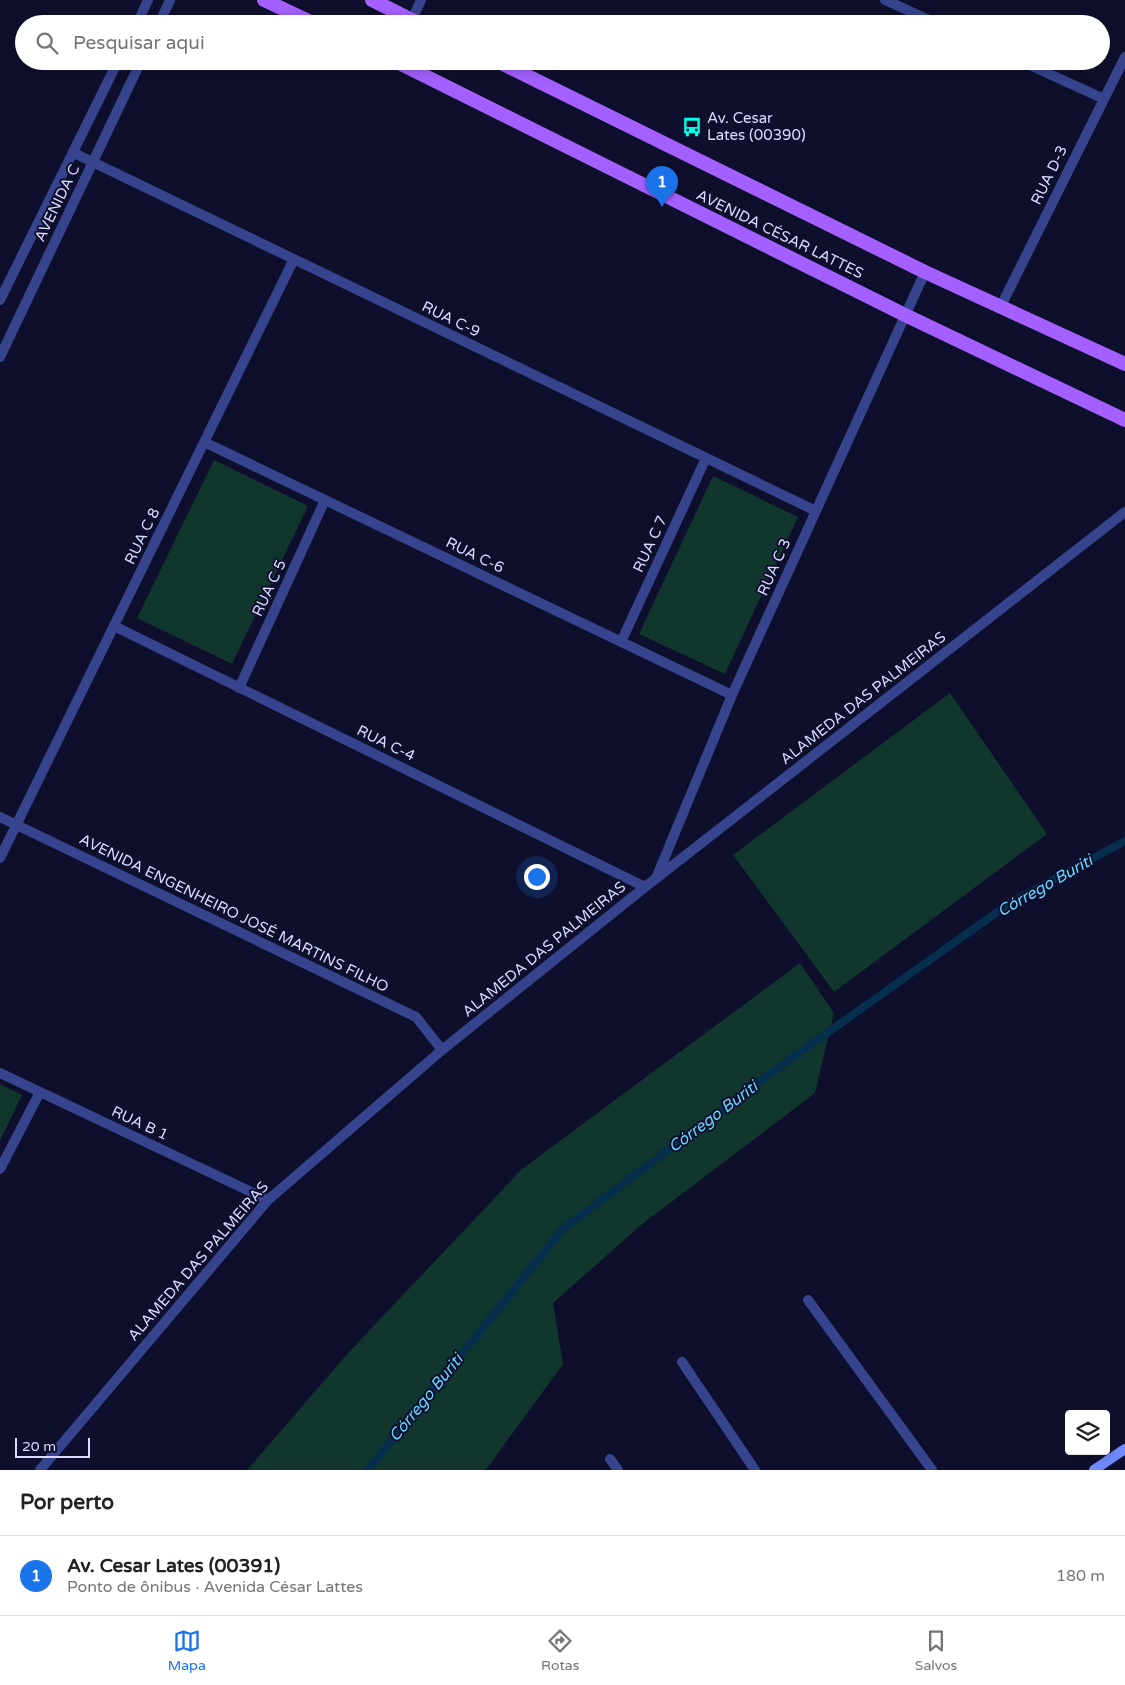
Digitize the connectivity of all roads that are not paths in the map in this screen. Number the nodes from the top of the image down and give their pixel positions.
1 (148, 0) edge
2 (170, 0) edge
3 (264, 0) edge
4 (372, 0) edge
5 (421, 0) edge
6 (885, 0) edge
7 (141, 15) edge
8 (163, 15) edge
9 (296, 15) edge
10 (401, 15) edge
11 (416, 15) edge
12 (918, 15) edge
13 (1125, 56) edge
14 (114, 70) edge
15 (138, 70) edge
16 (413, 70) edge
17 (515, 70) edge
18 (1041, 70) edge
19 (1104, 98) junction
20 (74, 153) junction
21 (94, 162) junction
22 (294, 259) junction
23 (925, 272) junction
24 (0, 300) edge
25 (1001, 306) junction
26 (905, 315) junction
27 (0, 357) edge
28 (1125, 364) edge
29 (1125, 420) edge
30 (204, 442) junction
31 (706, 458) junction
32 (325, 500) junction
33 (816, 511) junction
34 (1125, 512) edge
35 (114, 626) junction
36 (621, 642) junction
37 (239, 688) junction
38 (732, 695) junction
39 (0, 817) edge
40 (16, 825) junction
41 (0, 858) edge
42 (656, 878) junction
43 (645, 887) junction
44 (442, 1050) junction
45 (0, 1073) edge
46 (40, 1092) junction
47 (0, 1169) edge
48 (268, 1200) junction
49 (808, 1300) dead end
50 (682, 1362) dead end
51 (1125, 1449) edge
52 (610, 1459) dead end
53 (40, 1470) edge
54 (618, 1470) edge
55 (754, 1470) edge
56 (932, 1470) edge
57 (1094, 1470) edge

1 - 7 street
2 - 8 street
3 - 9 main road
4 - 10 main road
5 - 11 street
6 - 12 street
13 - 19 street, RUA D-3
14 - 20 street, AVENIDA C
15 - 21 street, AVENIDA C
16 - 26 main road, AVENIDA CÉSAR LATTES
17 - 23 main road, AVENIDA CÉSAR LATTES
18 - 19 street
19 - 25 street, RUA D-3
20 - 21 street, RUA C-9
20 - 24 street, AVENIDA C
21 - 22 street, RUA C-9
21 - 27 street, AVENIDA C
22 - 30 street, RUA C 8
22 - 31 street, RUA C-9
23 - 25 main road, AVENIDA CÉSAR LATTES
23 - 26 street, RUA C 3
25 - 28 main road, AVENIDA CÉSAR LATTES
26 - 29 main road, AVENIDA CÉSAR LATTES
26 - 33 street, RUA C 3
30 - 32 street, RUA C-6
30 - 35 street, RUA C 8
31 - 33 street, RUA C-9
31 - 36 street, RUA C 7
32 - 36 street, RUA C-6
32 - 37 street, RUA C 5
33 - 38 street, RUA C 3
34 - 42 street, ALAMEDA DAS PALMEIRAS
35 - 37 street, RUA C-4
35 - 40 street, RUA C 8
36 - 38 street, RUA C-6
37 - 43 street, RUA C-4
38 - 42 street, RUA C 3
39 - 40 street, AVENIDA ENGENHEIRO JOSÉ MARTINS FILHO
40 - 41 street, RUA C 8
40 - 44 street, AVENIDA ENGENHEIRO JOSÉ MARTINS FILHO
42 - 43 street, ALAMEDA DAS PALMEIRAS
43 - 44 street, ALAMEDA DAS PALMEIRAS
44 - 48 street, ALAMEDA DAS PALMEIRAS
45 - 46 street, RUA B 1
46 - 47 street
46 - 48 street, RUA B 1
48 - 53 street, ALAMEDA DAS PALMEIRAS
49 - 56 street
50 - 55 street
51 - 57 main road
52 - 54 street

